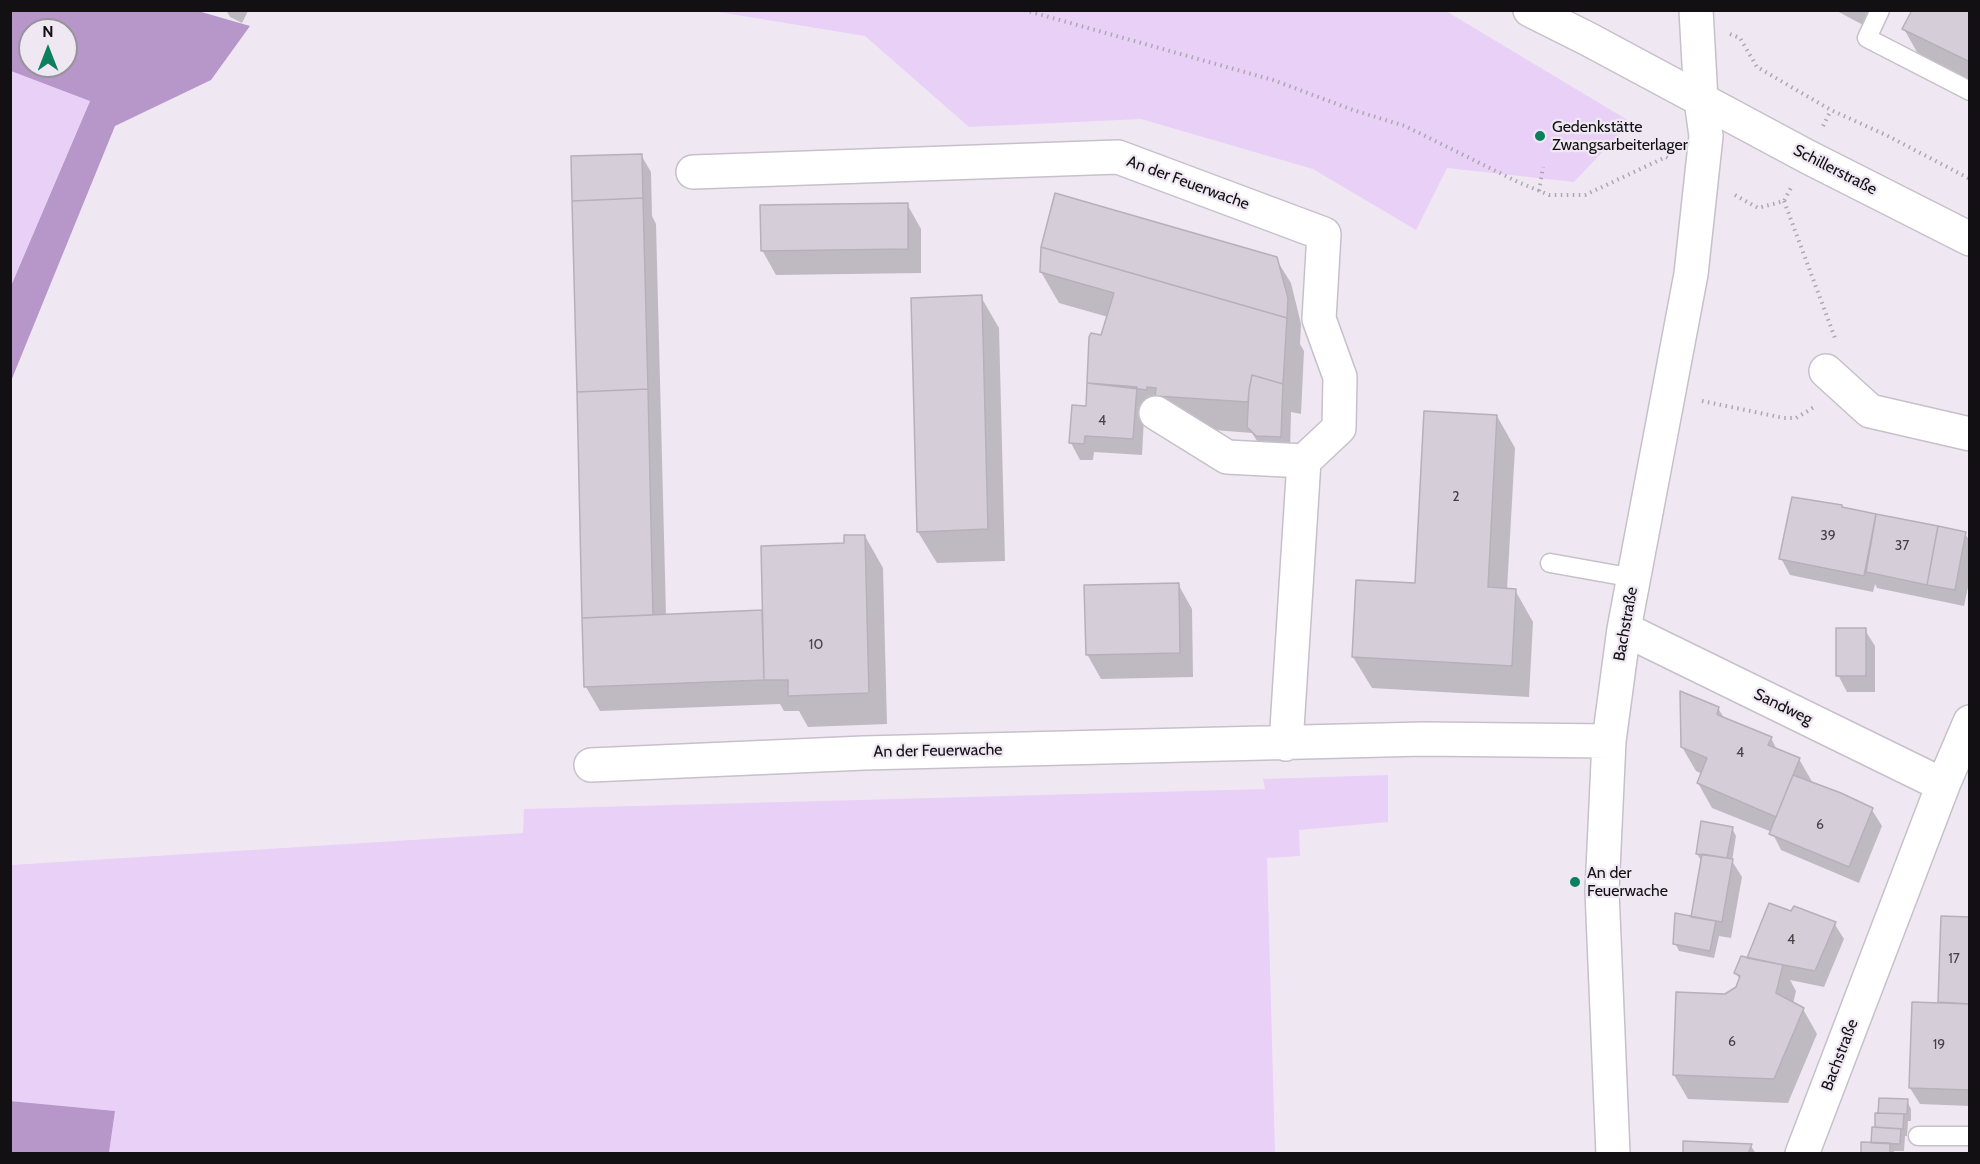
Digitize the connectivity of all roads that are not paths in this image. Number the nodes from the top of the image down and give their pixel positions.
1 (1530, 10) edge
2 (1880, 10) edge
3 (1696, 16) edge
4 (1970, 91) edge
5 (1701, 100) junction
6 (693, 172) dead end
7 (1970, 239) edge
8 (1835, 380) road end
9 (1156, 413) dead end
10 (1970, 434) edge
11 (1304, 462) junction
12 (1550, 563) dead end
13 (1634, 578) junction
14 (1624, 629) junction
15 (1970, 722) edge
16 (1609, 741) junction
17 (1286, 744) junction
18 (591, 765) dead end
19 (1943, 785) junction
20 (1918, 1136) dead end
21 (1970, 1136) edge
22 (1613, 1154) edge
23 (1802, 1154) edge

1 - 5 street, Schillerstraße
2 - 4 lane
3 - 5 street, Bachstraße
5 - 7 street, Schillerstraße
5 - 13 street, Bachstraße
6 - 11 street, An der Feuerwache
8 - 10 street
9 - 11 street
11 - 17 street
12 - 13 lane
13 - 14 street, Bachstraße
14 - 16 street, Bachstraße
14 - 19 street, Sandweg
15 - 19 street, Bachstraße
16 - 17 street, An der Feuerwache
16 - 22 street, Bachstraße
17 - 18 street, An der Feuerwache
19 - 23 street, Bachstraße
20 - 21 lane

